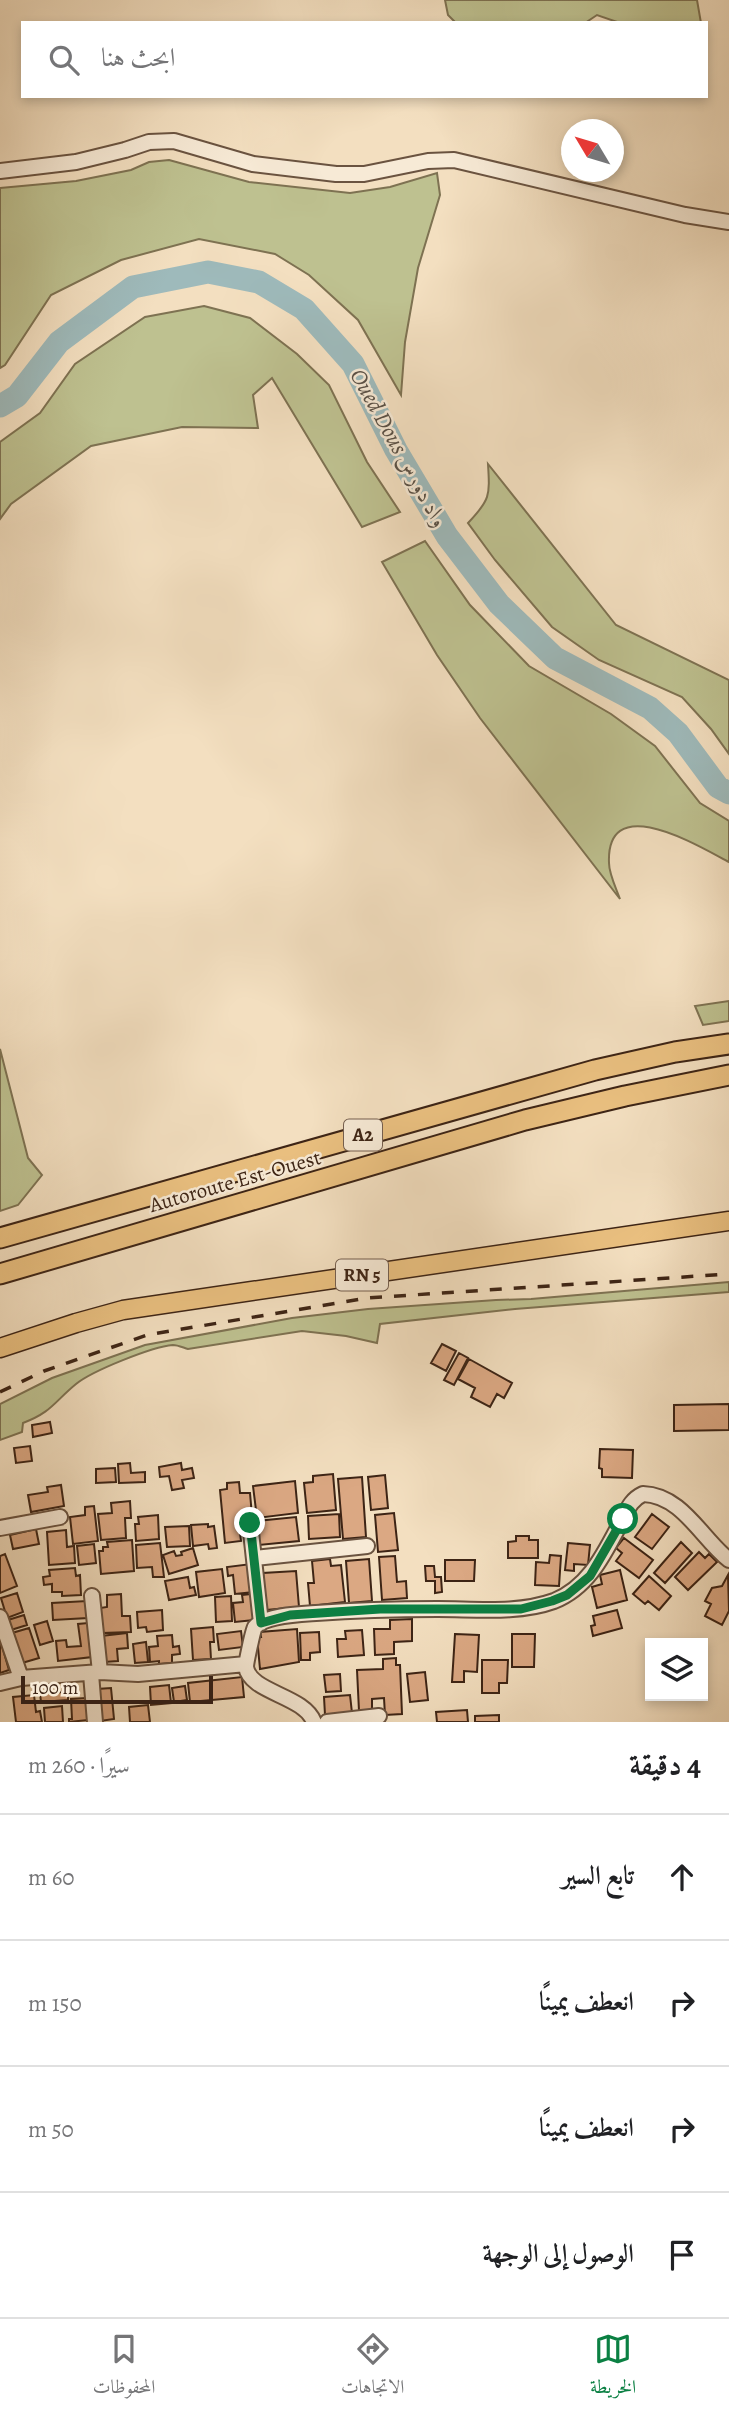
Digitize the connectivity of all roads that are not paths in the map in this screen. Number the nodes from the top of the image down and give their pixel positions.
1 (0, 171) edge
2 (729, 222) edge
3 (729, 1044) edge
4 (729, 1075) edge
5 (729, 1221) edge
6 (0, 1238) edge
7 (0, 1274) edge
8 (0, 1348) edge
9 (60, 1517) dead end
10 (250, 1523) dead end
11 (0, 1528) edge
12 (367, 1546) dead end
13 (255, 1558) junction
14 (729, 1560) edge
15 (92, 1596) dead end
16 (0, 1617) edge
17 (261, 1623) junction
18 (246, 1664) junction
19 (95, 1673) junction
20 (21, 1678) junction
21 (0, 1683) edge
22 (379, 1716) dead end
23 (95, 1722) edge
24 (314, 1722) edge
25 (327, 1722) edge

1 - 2 street
3 - 6 highway, Autoroute Est-Ouest / A2
4 - 7 highway, Autoroute Est-Ouest / A2
5 - 8 main road, RN 5
9 - 11 street
10 - 13 street
12 - 13 street
13 - 17 street
14 - 17 street
15 - 19 street
16 - 20 street
17 - 18 street
18 - 19 street
18 - 24 street
19 - 20 street
19 - 23 street
20 - 21 street
22 - 25 street

